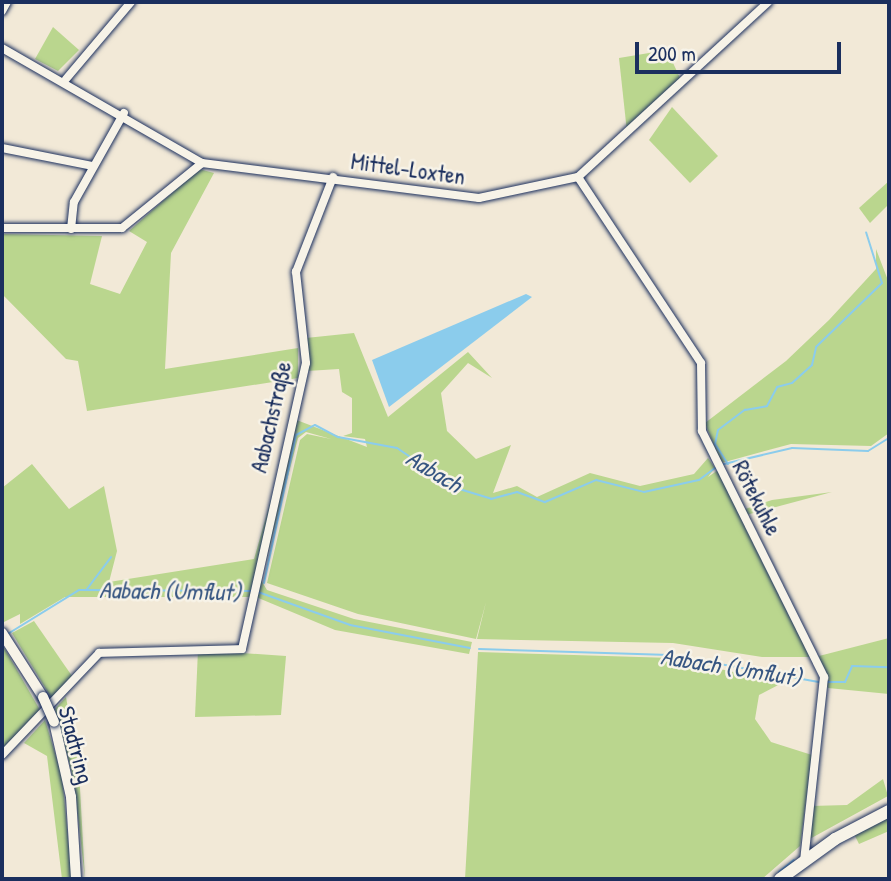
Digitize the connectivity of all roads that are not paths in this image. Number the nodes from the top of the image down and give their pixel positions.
1 (7, 2) edge
2 (131, 2) edge
3 (768, 2) edge
4 (2, 11) edge
5 (2, 48) edge
6 (65, 79) junction
7 (124, 114) junction
8 (2, 148) edge
9 (202, 163) junction
10 (93, 166) junction
11 (333, 177) junction
12 (578, 177) junction
13 (2, 228) edge
14 (71, 229) junction
15 (2, 633) edge
16 (2, 755) edge
17 (889, 811) edge
18 (804, 860) junction
19 (76, 879) edge
20 (780, 879) edge

1 - 4 street
2 - 6 street
3 - 12 street, Mittel-Loxten
5 - 6 street, Mittel-Loxten
6 - 7 street, Mittel-Loxten
7 - 9 street, Mittel-Loxten
7 - 10 street
8 - 10 street
9 - 11 street, Mittel-Loxten
9 - 14 street
10 - 14 street
11 - 12 street, Mittel-Loxten
11 - 16 street, Aabachstraße
12 - 18 street, Rötekuhle
13 - 14 street
15 - 19 street, Stadtring, bridge
17 - 18 main road
18 - 20 main road

